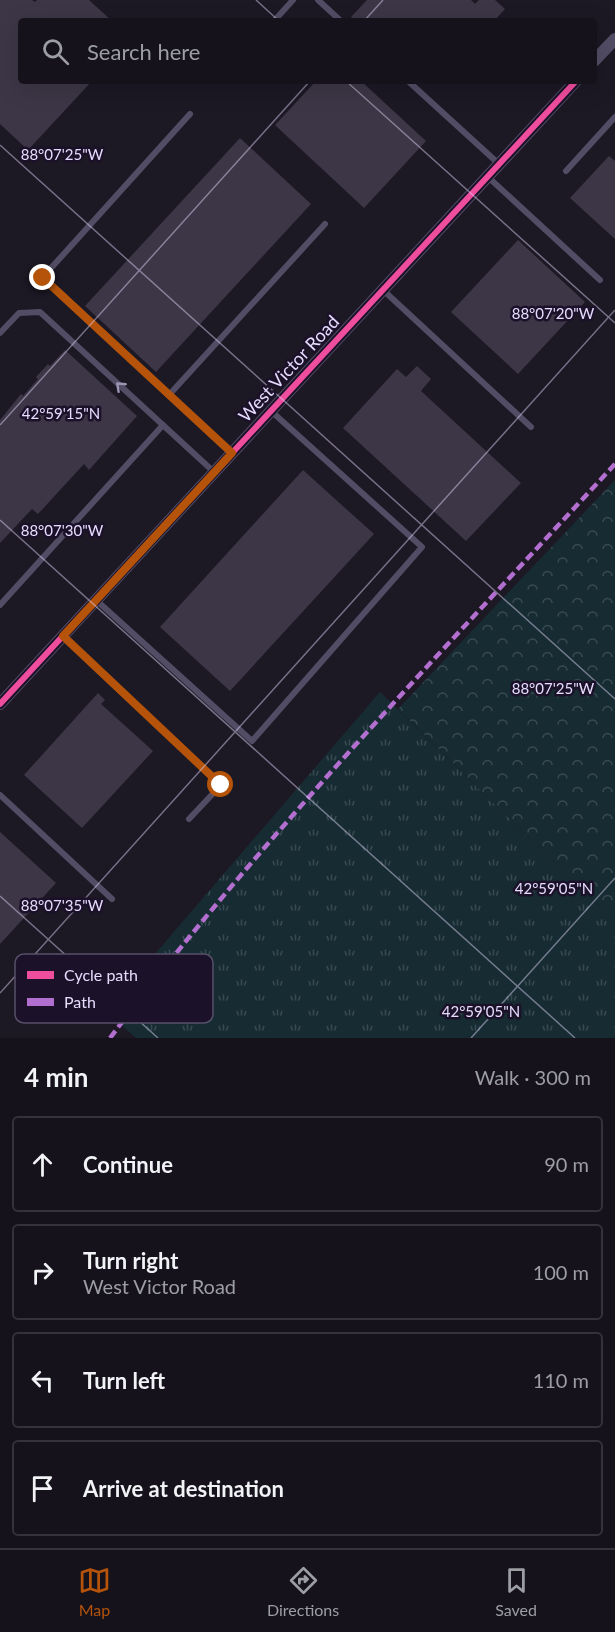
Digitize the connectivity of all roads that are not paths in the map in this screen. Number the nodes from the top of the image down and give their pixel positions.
1 (293, 0) edge
2 (318, 0) edge
3 (277, 18) edge
4 (338, 18) edge
5 (615, 39) edge
6 (597, 59) edge
7 (411, 84) edge
8 (573, 84) edge
9 (190, 114) dead end
10 (615, 117) edge
11 (500, 164) junction
12 (566, 171) dead end
13 (488, 176) junction
14 (325, 224) dead end
15 (600, 280) dead end
16 (383, 290) junction
17 (0, 333) edge
18 (169, 395) junction
19 (271, 411) junction
20 (163, 426) junction
21 (531, 427) dead end
22 (232, 453) junction
23 (214, 473) junction
24 (96, 600) junction
25 (0, 605) edge
26 (63, 636) junction
27 (0, 704) edge
28 (0, 795) edge
29 (189, 819) dead end
30 (112, 899) dead end

1 - 3 lane
2 - 4 lane
5 - 6 street
7 - 11 lane
8 - 11 street, West Victor Road
9 - 18 lane
10 - 12 lane
11 - 13 street, West Victor Road
13 - 15 lane
13 - 16 street, West Victor Road
14 - 18 lane
16 - 19 street, West Victor Road
16 - 21 lane
20 -> 17 lane
18 - 22 lane
19 - 22 street, West Victor Road
19 - 24 lane
20 - 23 lane
20 - 25 lane
22 - 23 street, West Victor Road
23 - 24 street, West Victor Road
24 - 26 street, West Victor Road
26 - 27 street, West Victor Road
26 - 29 lane
28 - 30 lane

